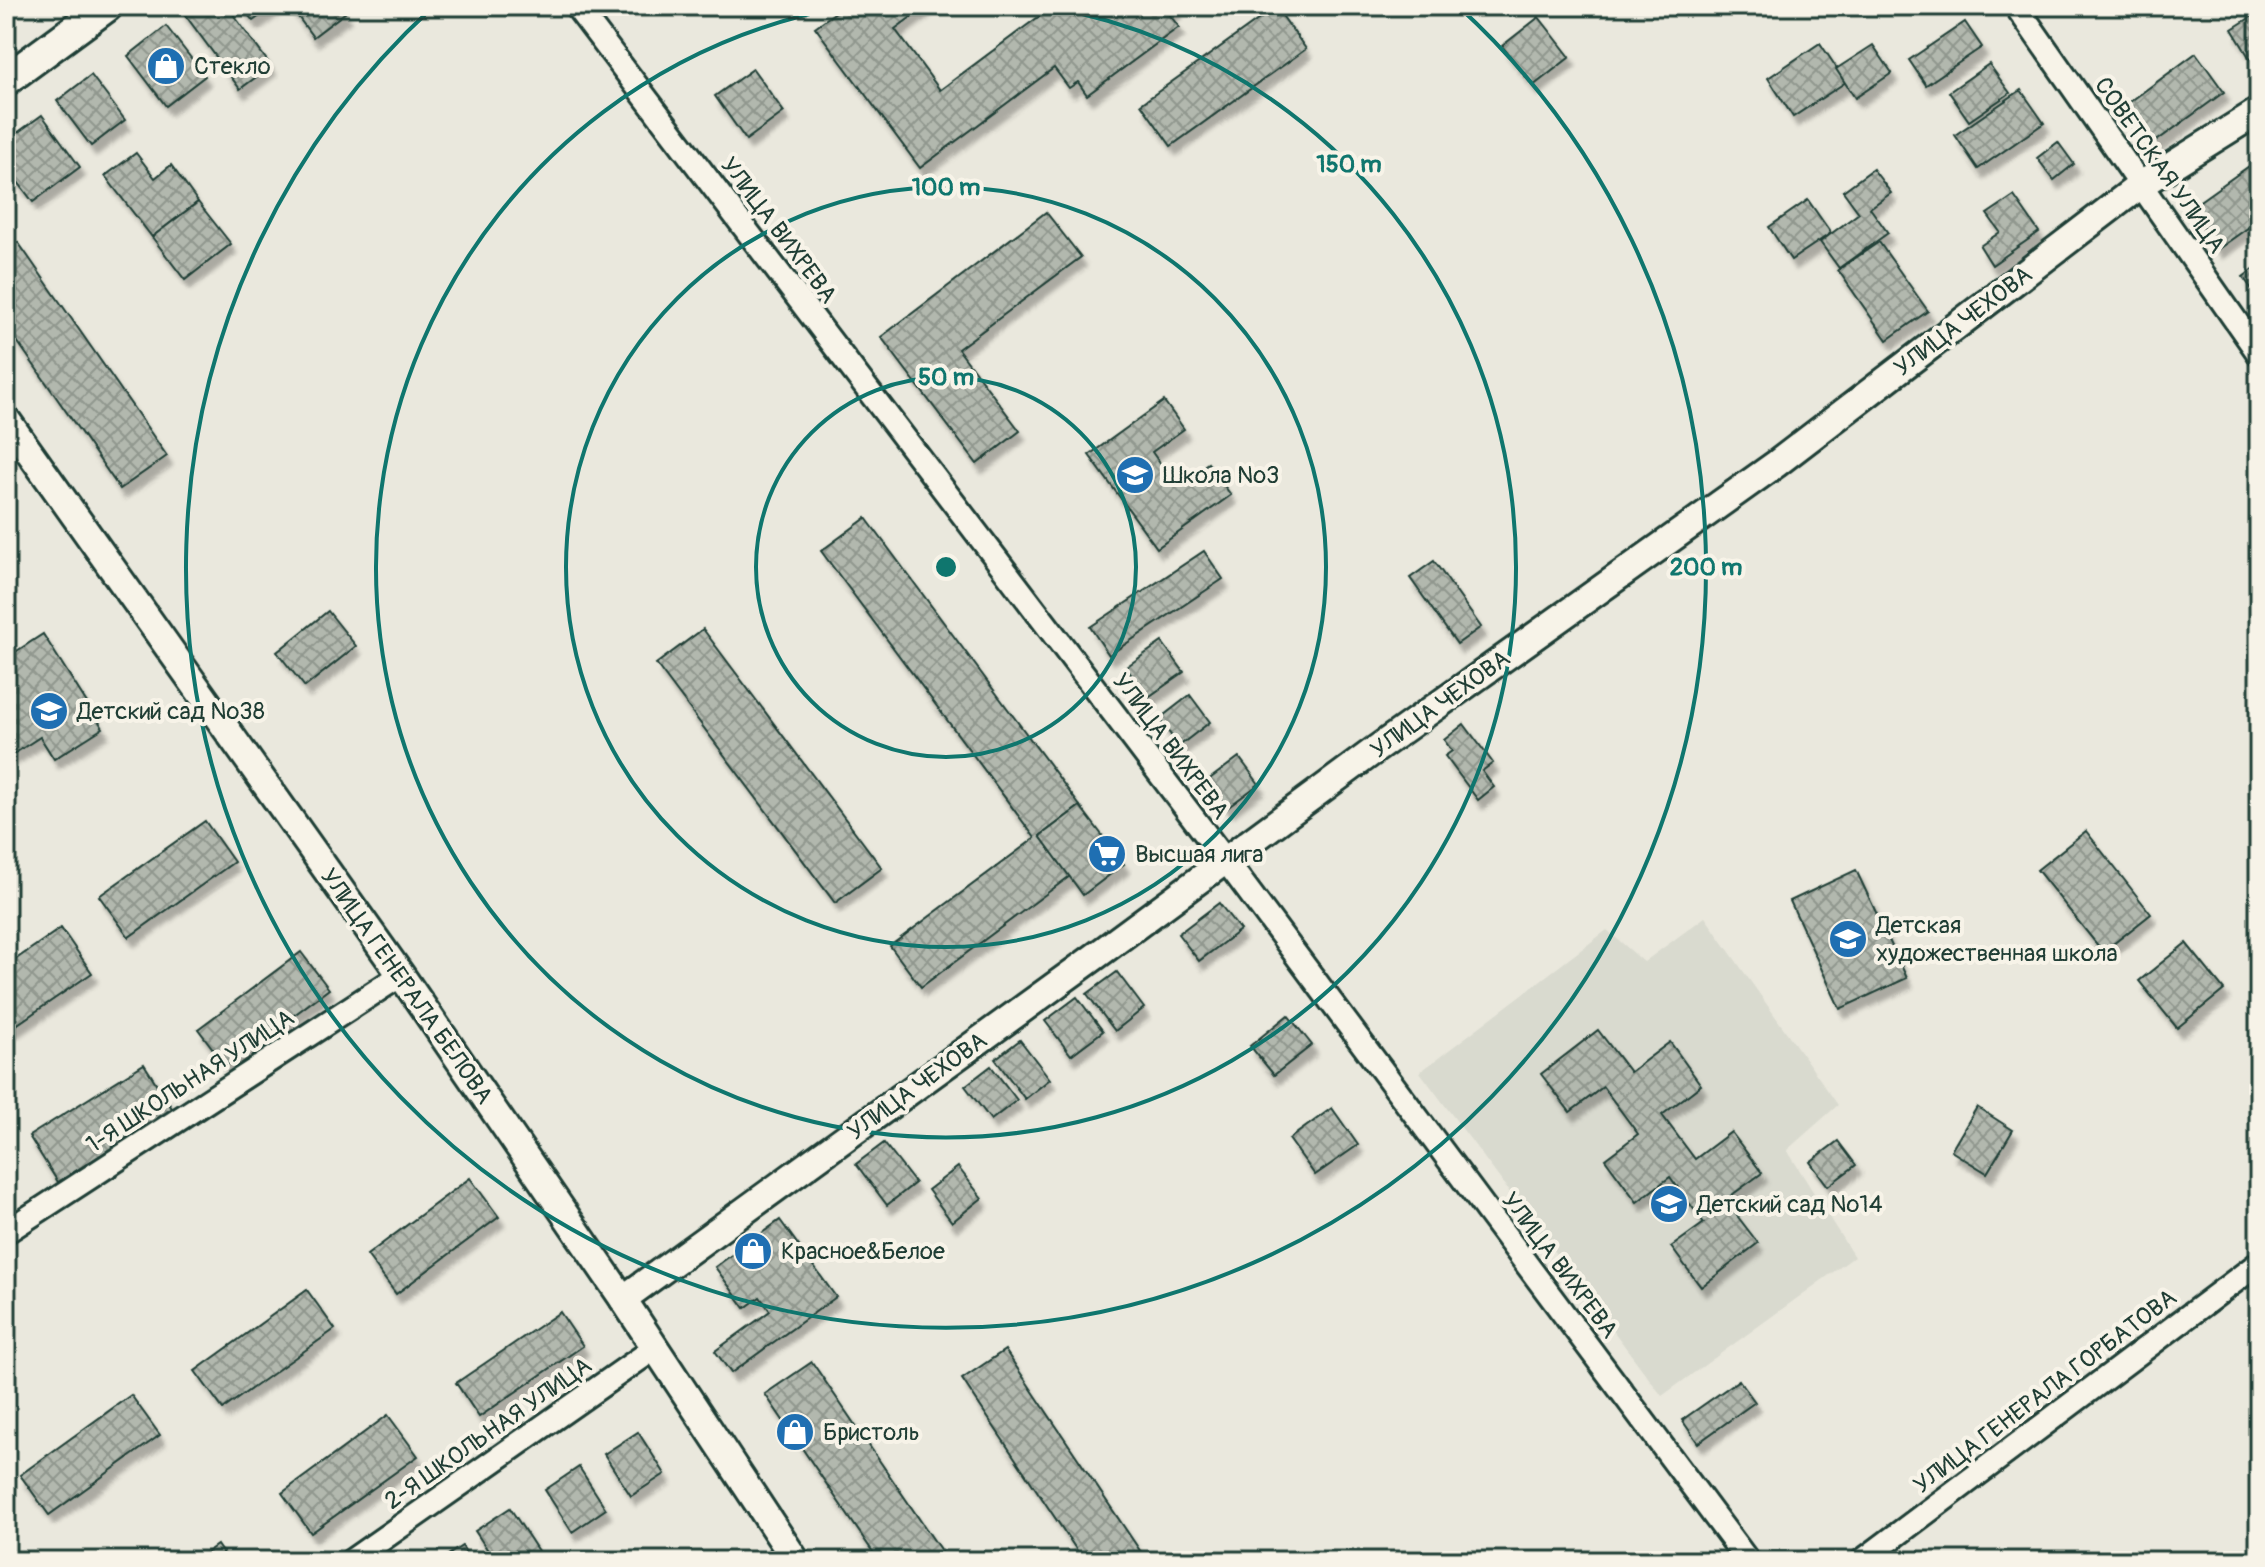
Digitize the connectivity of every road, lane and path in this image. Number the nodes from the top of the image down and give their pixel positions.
1 (107, 6) edge
2 (576, 6) edge
3 (2016, 6) edge
4 (6, 80) edge
5 (2259, 111) edge
6 (2142, 184) junction
7 (2259, 354) edge
8 (6, 419) edge
9 (1226, 861) junction
10 (401, 975) junction
11 (6, 1232) edge
12 (2259, 1263) edge
13 (623, 1299) junction
14 (655, 1348) junction
15 (351, 1561) edge
16 (796, 1561) edge
17 (1748, 1561) edge
18 (1862, 1561) edge

1 - 4 main road
2 - 9 street, УЛИЦА ВИХРЕВА
3 - 6 street, СОВЕТСКАЯ УЛИЦА
5 - 6 street, УЛИЦА ЧЕХОВА
6 - 7 street, СОВЕТСКАЯ УЛИЦА
6 - 9 street, УЛИЦА ЧЕХОВА
8 - 10 street, УЛИЦА ГЕНЕРАЛА БЕЛОВА
9 - 13 street, УЛИЦА ЧЕХОВА
9 - 17 street, УЛИЦА ВИХРЕВА
10 - 11 street, 1-Я ШКОЛЬНАЯ УЛИЦА
10 - 13 street, УЛИЦА ГЕНЕРАЛА БЕЛОВА
12 - 18 street, УЛИЦА ГЕНЕРАЛА ГОРБАТОВА
13 - 14 street, УЛИЦА ГЕНЕРАЛА БЕЛОВА
14 - 15 street, 2-Я ШКОЛЬНАЯ УЛИЦА
14 - 16 street, УЛИЦА ГЕНЕРАЛА БЕЛОВА

